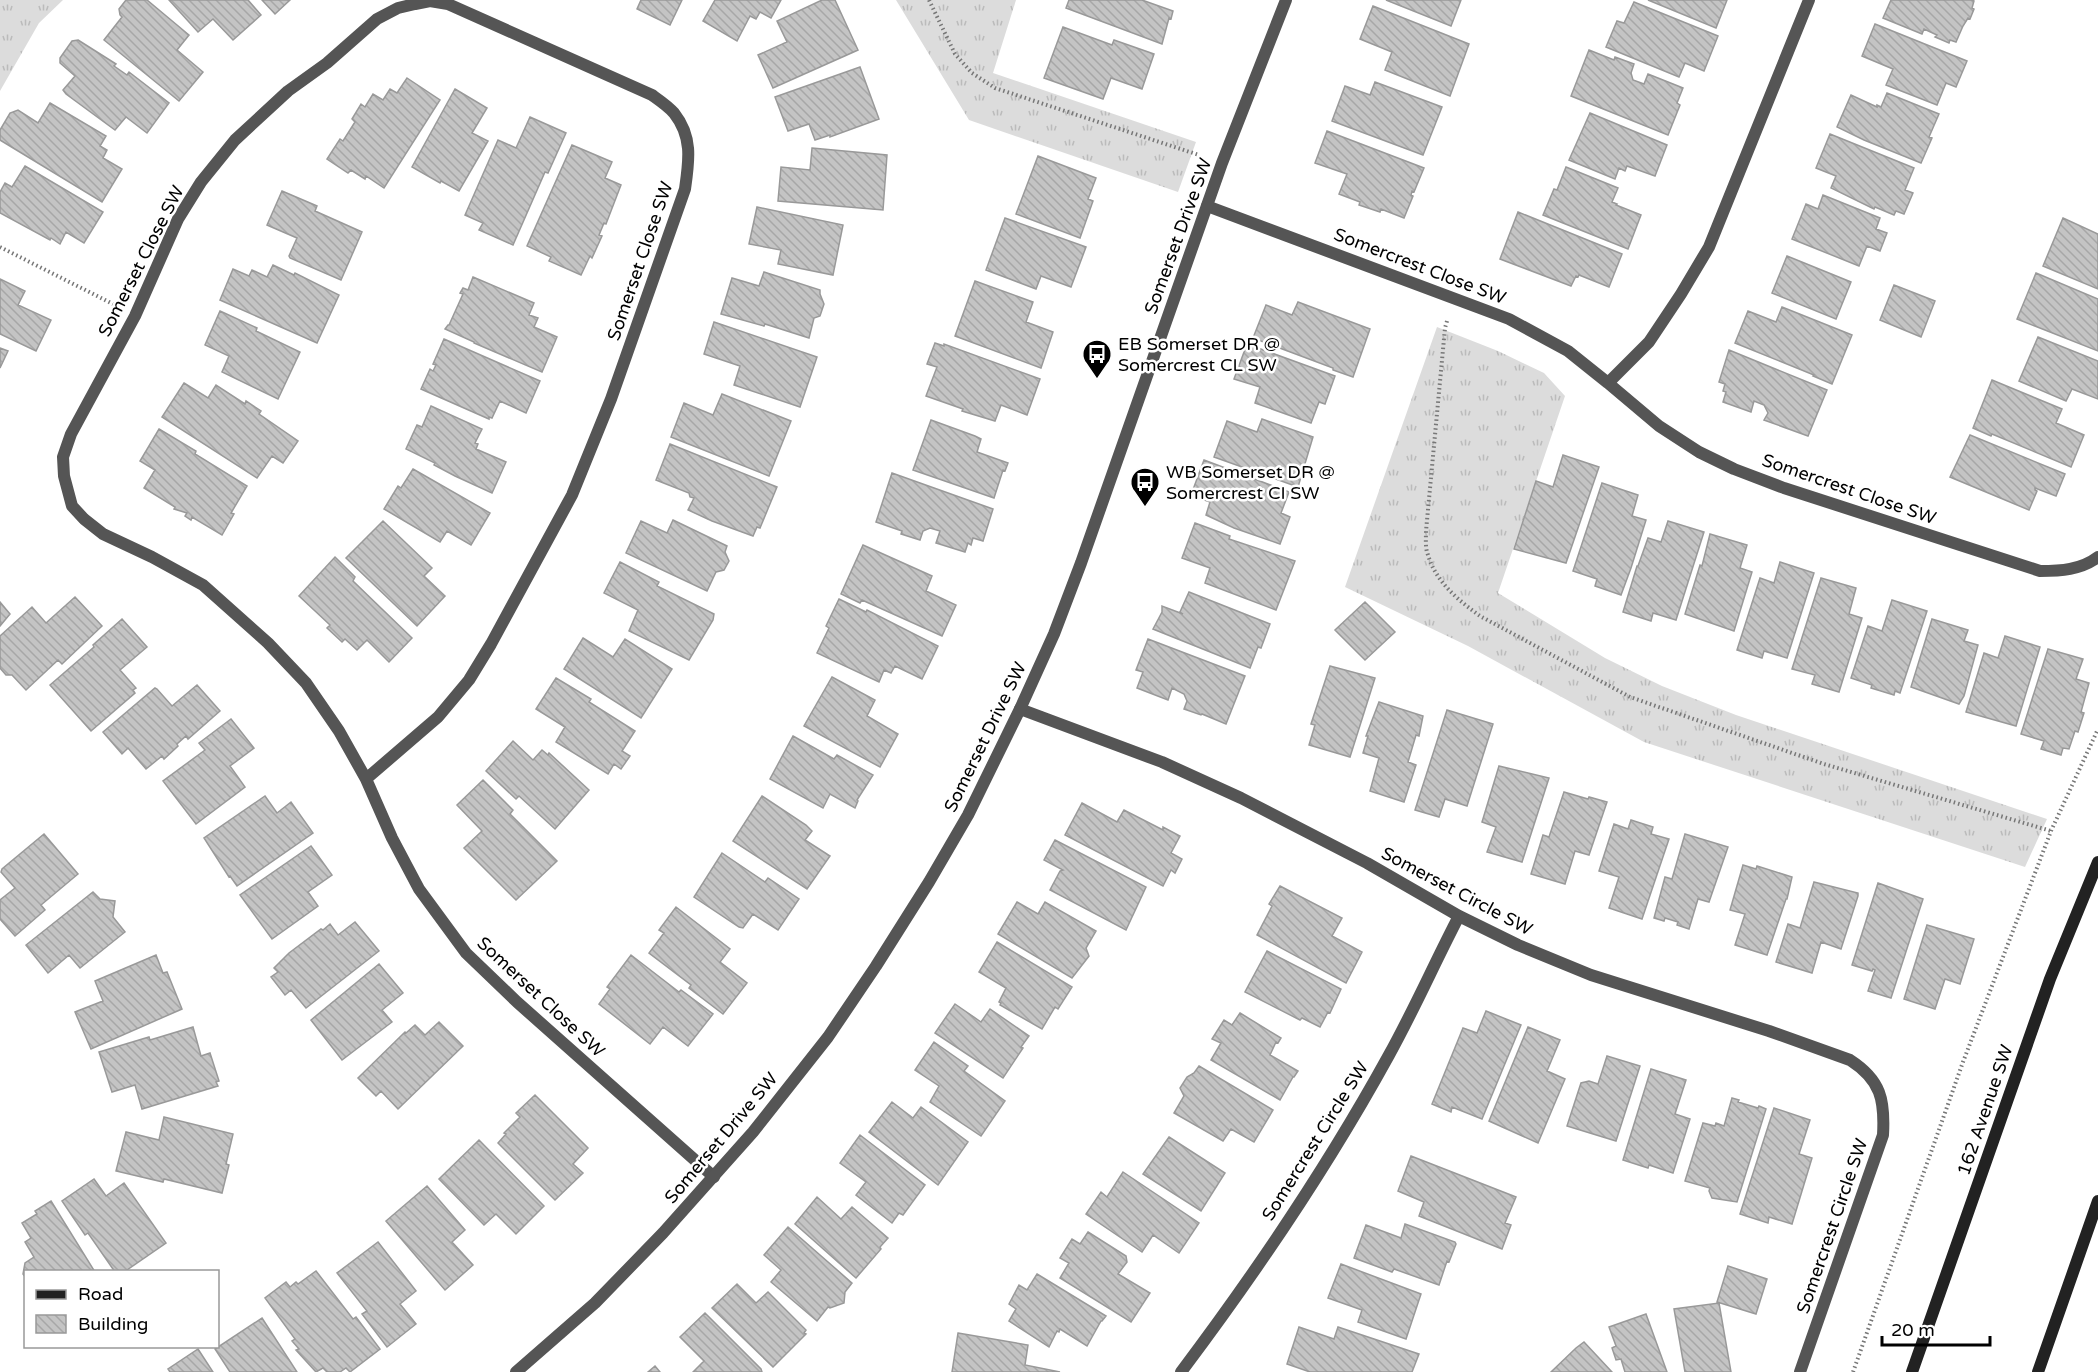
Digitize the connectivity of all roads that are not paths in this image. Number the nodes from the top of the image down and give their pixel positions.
1 (1286, 0) edge
2 (1809, 0) edge
3 (1207, 206) junction
4 (1608, 383) junction
5 (2098, 557) edge
6 (1020, 709) junction
7 (366, 779) junction
8 (2098, 862) edge
9 (1459, 916) junction
10 (1879, 1090) joint
11 (714, 1178) junction
12 (2098, 1201) edge
13 (516, 1372) edge
14 (1181, 1372) edge
15 (1800, 1372) edge
16 (1912, 1372) edge
17 (2038, 1372) edge

1 - 3 street, Somerset Drive SW
2 - 4 street
3 - 4 street, Somercrest Close SW
3 - 6 street, Somerset Drive SW
4 - 5 street, Somercrest Close SW
6 - 9 street, Somerset Circle SW
6 - 11 street, Somerset Drive SW
7 - 7 street, Somerset Close SW
7 - 11 street, Somerset Close SW
8 - 16 main road, 162 Avenue SW
9 - 10 street, Somerset Circle SW
9 - 14 street, Somercrest Circle SW
10 - 15 street, Somercrest Circle SW
11 - 13 street, Somerset Drive SW
12 - 17 main road

